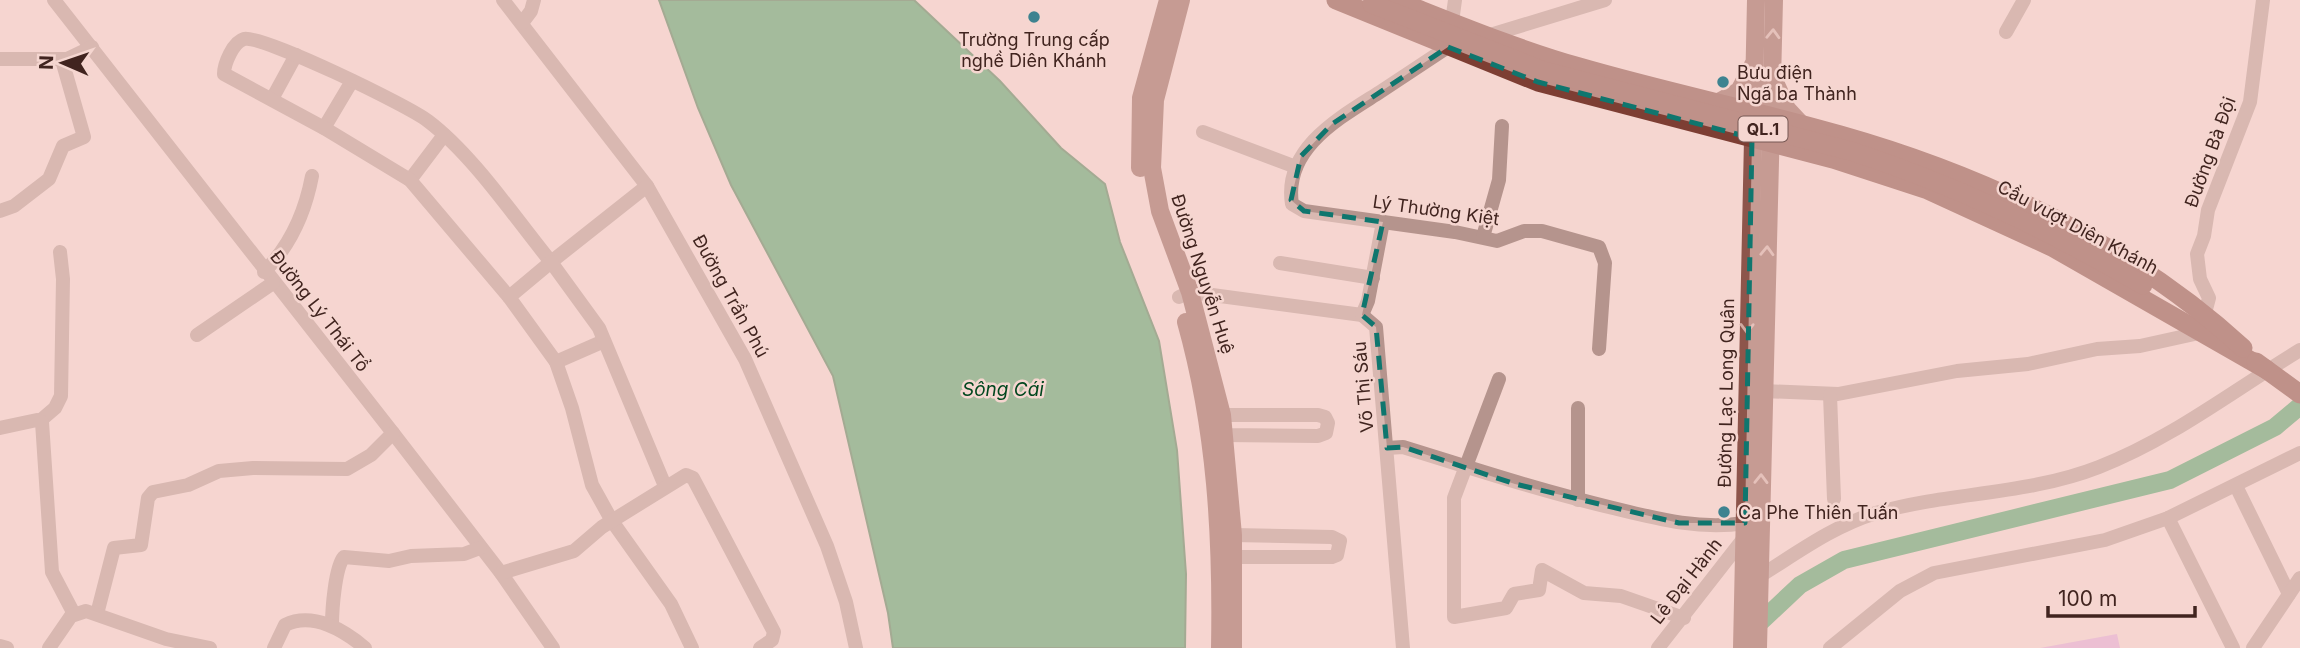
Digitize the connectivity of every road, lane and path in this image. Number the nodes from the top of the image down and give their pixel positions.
1 (503, 0) edge
2 (534, 0) edge
3 (1167, 0) edge
4 (1181, 0) edge
5 (1336, 0) edge
6 (1395, 0) edge
7 (1455, 0) edge
8 (1605, 0) edge
9 (1756, 0) edge
10 (1774, 0) edge
11 (2024, 0) edge
12 (2263, 0) edge
13 (1365, 1) edge
14 (60, 3) edge
15 (1562, 6) edge
16 (1452, 22) junction
17 (522, 23) junction
18 (2006, 32) dead end
19 (1486, 36) junction
20 (92, 47) junction
21 (1448, 47) junction
22 (296, 55) junction
23 (0, 59) edge
24 (62, 60) junction
25 (1755, 62) junction
26 (1772, 71) junction
27 (352, 81) junction
28 (272, 99) junction
29 (1717, 103) junction
30 (1762, 114) junction
31 (1801, 124) junction
32 (1502, 126) dead end
33 (324, 128) junction
34 (1203, 132) dead end
35 (444, 135) junction
36 (1761, 140) junction
37 (1296, 167) junction
38 (312, 176) dead end
39 (410, 180) junction
40 (647, 186) junction
41 (0, 211) edge
42 (1383, 222) junction
43 (1483, 237) junction
44 (60, 252) dead end
45 (551, 262) junction
46 (1280, 263) dead end
47 (268, 277) junction
48 (1373, 278) junction
49 (1184, 295) junction
50 (509, 297) junction
51 (1362, 315) junction
52 (2202, 323) junction
53 (197, 335) dead end
54 (604, 341) junction
55 (1599, 349) dead end
56 (2300, 350) edge
57 (556, 362) junction
58 (2267, 370) junction
59 (1499, 379) dead end
60 (2293, 389) edge
61 (1763, 391) junction
62 (1830, 396) junction
63 (1578, 408) dead end
64 (41, 420) junction
65 (1218, 425) junction
66 (0, 428) edge
67 (393, 433) junction
68 (1387, 448) junction
69 (2300, 453) edge
70 (1466, 466) junction
71 (665, 486) junction
72 (2236, 486) junction
73 (1833, 499) dead end
74 (1578, 500) junction
75 (2168, 518) junction
76 (612, 521) junction
77 (1745, 530) junction
78 (1233, 535) junction
79 (480, 548) junction
80 (1234, 557) junction
81 (501, 573) junction
82 (1760, 576) junction
83 (2300, 578) edge
84 (2289, 594) junction
85 (74, 614) junction
86 (97, 614) junction
87 (1684, 618) junction
88 (332, 625) junction
89 (0, 646) edge
90 (8, 648) edge
91 (49, 648) edge
92 (210, 648) edge
93 (274, 648) edge
94 (366, 648) edge
95 (553, 648) edge
96 (692, 648) edge
97 (760, 648) edge
98 (856, 648) edge
99 (1220, 648) edge
100 (1233, 648) edge
101 (1403, 648) edge
102 (1658, 648) edge
103 (1742, 648) edge
104 (1758, 648) edge
105 (1830, 648) edge
106 (2233, 648) edge
107 (2253, 648) edge

1 - 17 street, Đường Trần Phú
2 - 17 street
3 - 49 main road, Đường Nguyễn Huệ
4 - 49 main road, Đường Nguyễn Huệ
5 - 21 highway, QL.1
6 - 16 highway, QL.1
7 - 16 street
8 - 15 street
9 - 25 main road
26 -> 10 main road
11 - 18 street
12 - 52 street, Đường Bà Đội
13 - 58 highway, Cầu vượt Diên Khánh / QL.1, bridge
14 - 20 street, Đường Lý Thái Tổ
15 - 19 street
16 - 19 highway, QL.1
17 - 40 street, Đường Trần Phú
19 - 29 highway, QL.1
20 - 24 street
20 - 47 street, Đường Lý Thái Tổ
21 - 36 highway, QL.1
21 - 37 street
22 - 27 street
22 - 28 street
22 - 28 street
23 - 24 street
24 - 41 street
25 - 29 main road
25 - 30 main road
26 - 30 main road
26 - 31 main road
27 - 33 street
27 - 35 street
28 - 33 street
29 - 30 highway, QL.1
30 - 31 highway, QL.1
30 - 36 main road
31 - 52 highway, QL.1
32 - 43 street
33 - 39 street
34 - 37 street
35 - 39 street
35 - 45 street
36 - 52 highway, QL.1
61 -> 36 main road, Đường Lạc Long Quân / QL.1
36 -> 77 main road, Đường Lạc Long Quân / QL.1
37 - 42 street, Lý Thường Kiệt
38 - 47 street
39 - 50 street
40 - 45 street
40 - 98 street, Đường Trần Phú
42 - 43 street, Lý Thường Kiệt
42 - 48 street
43 - 55 street, Lý Thường Kiệt
44 - 64 street
45 - 50 street
45 - 54 street
46 - 48 street
47 - 53 street
47 - 67 street, Đường Lý Thái Tổ
48 - 51 street
49 - 51 street
49 - 65 main road, Đường Nguyễn Huệ
50 - 57 street
51 - 68 street, Võ Thị Sáu
52 - 58 highway, QL.1
52 - 62 street
54 - 57 street
54 - 71 street
56 - 58 street
57 - 76 street
58 - 60 highway, QL.1
58 - 82 street
59 - 70 street
61 - 62 street
82 -> 61 main road, Đường Lạc Long Quân / QL.1
62 - 73 street
63 - 74 street
64 - 66 street
64 - 85 street
65 - 65 street
65 - 78 main road, Đường Nguyễn Huệ
65 - 99 main road, Đường Nguyễn Huệ
67 - 79 street, Đường Lý Thái Tổ
67 - 86 street
68 - 70 street
68 - 101 street, Võ Thị Sáu
69 - 72 street
70 - 74 street
70 - 87 street
71 - 76 street
71 - 97 street
72 - 75 street
72 - 84 street
74 - 77 street
75 - 105 street
75 - 106 street
76 - 81 street
76 - 96 street
77 - 87 street, Lê Đại Hành
77 - 103 main road, Đường Lạc Long Quân / QL.1
78 - 80 main road, Đường Nguyễn Huệ
78 - 80 street
79 - 81 street, Đường Lý Thái Tổ
79 - 88 street
80 - 100 main road, Đường Nguyễn Huệ
81 - 95 street, Đường Lý Thái Tổ
82 - 104 main road, Đường Lạc Long Quân / QL.1
83 - 84 street
84 - 107 street
85 - 86 street
85 - 91 street
86 - 92 street
87 - 102 street, Lê Đại Hành
88 - 93 street
88 - 94 street
89 - 90 street

